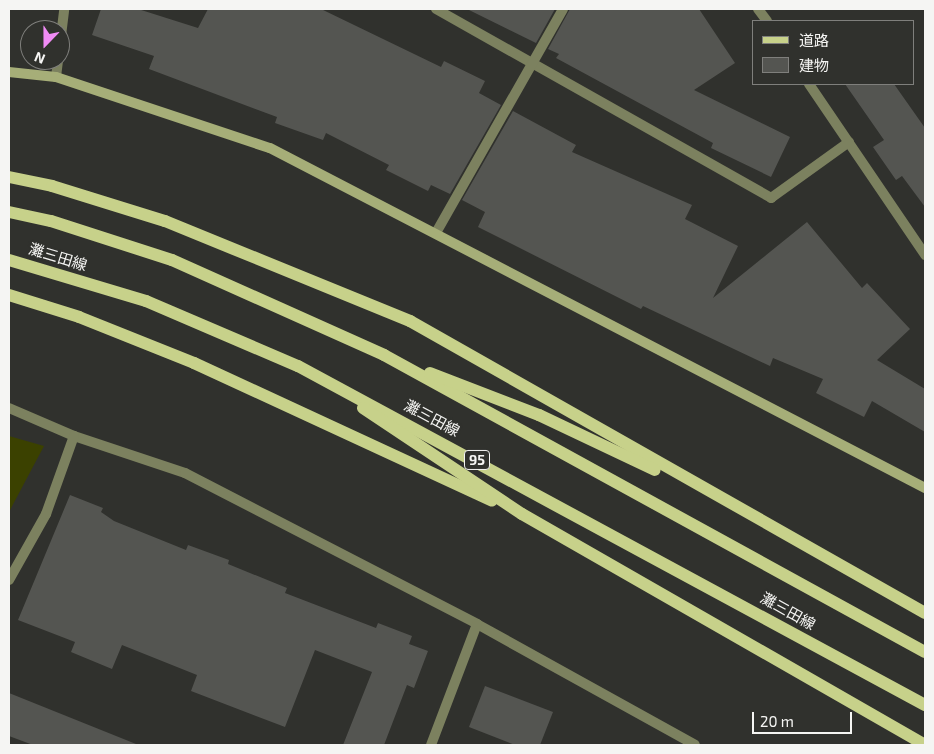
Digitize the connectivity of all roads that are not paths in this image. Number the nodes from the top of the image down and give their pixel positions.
1 (436, 9) edge
2 (563, 9) edge
3 (758, 9) edge
4 (766, 20) edge
5 (535, 63) junction
6 (57, 70) edge
7 (9, 72) edge
8 (56, 77) junction
9 (810, 85) edge
10 (849, 142) junction
11 (9, 177) edge
12 (9, 212) edge
13 (437, 231) junction
14 (925, 255) edge
15 (9, 260) edge
16 (9, 295) edge
17 (384, 355) junction
18 (298, 366) junction
19 (9, 408) edge
20 (74, 436) junction
21 (925, 488) edge
22 (725, 503) junction
23 (522, 514) junction
24 (9, 580) edge
25 (925, 613) edge
26 (477, 624) junction
27 (925, 652) edge
28 (925, 706) edge
29 (431, 745) edge
30 (695, 745) edge
31 (925, 745) edge

1 - 5 street
2 - 5 street
3 - 4 street
5 - 10 street
5 - 13 street
6 - 8 street
7 - 8 street
8 - 13 street
9 - 10 street
10 - 14 street
11 - 22 main road
12 - 17 main road, 灘三田線
13 - 21 street
15 - 18 main road, 灘三田線 / 95
16 - 23 main road, 95
17 - 22 main road
17 - 27 main road, 灘三田線
18 - 23 main road, 95
18 - 28 main road, 灘三田線 / 95
19 - 20 street
20 - 24 street
20 - 26 street
22 - 25 main road
23 - 31 main road, 95
26 - 29 street
26 - 30 street

